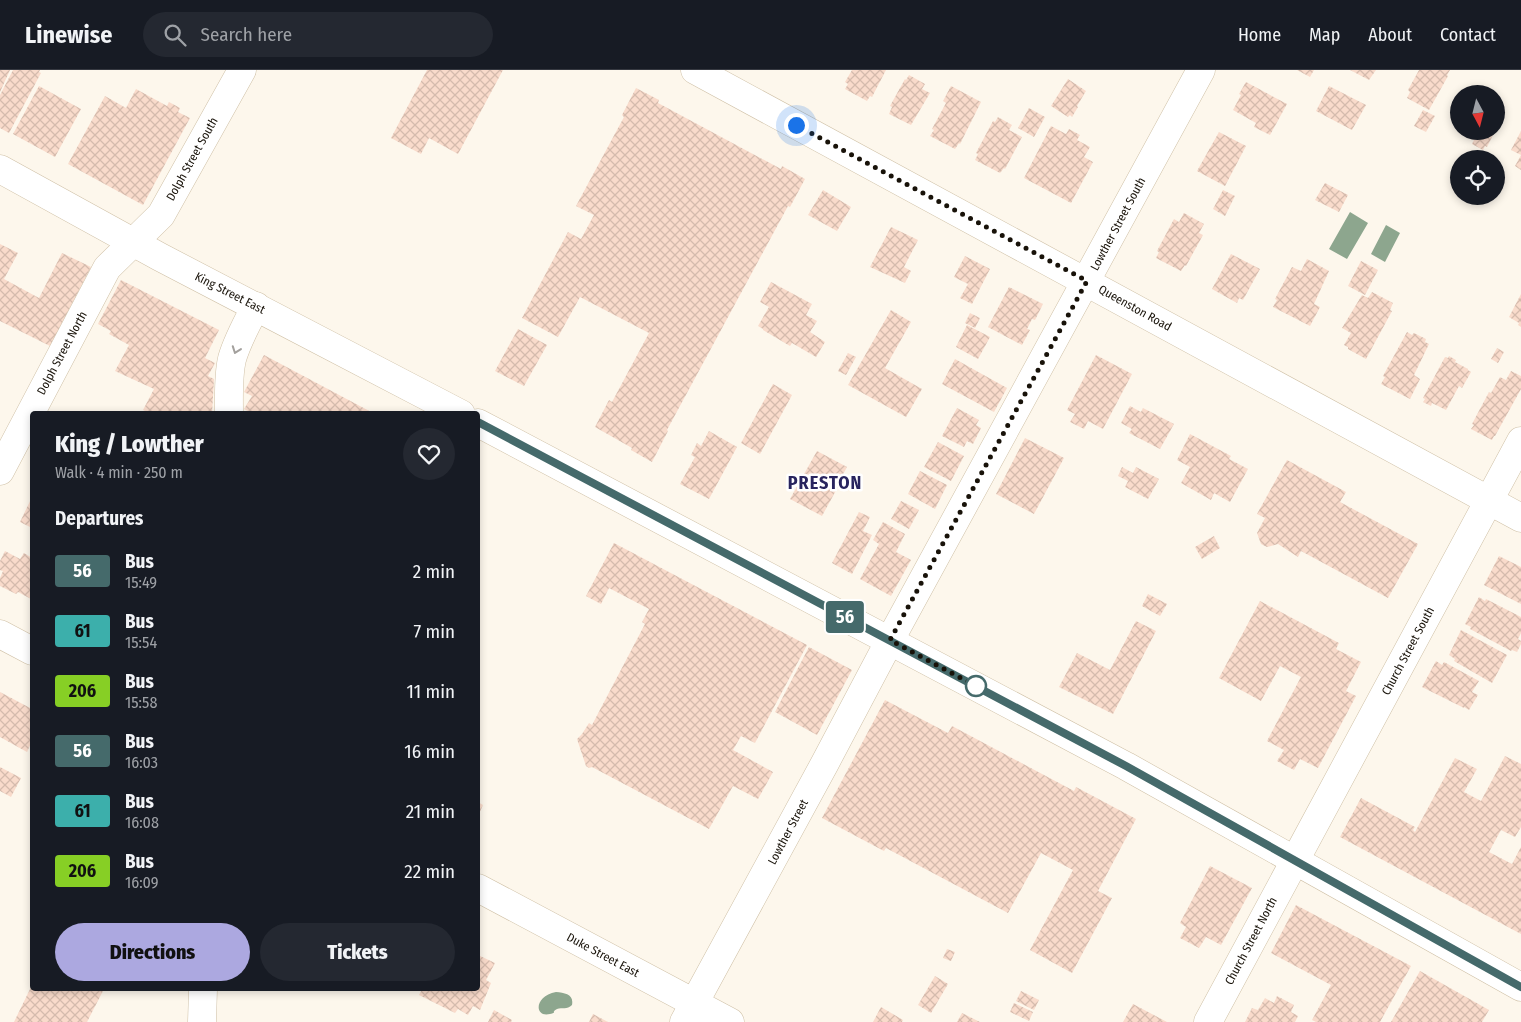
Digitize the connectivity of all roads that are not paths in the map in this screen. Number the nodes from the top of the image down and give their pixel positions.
1 (242, 70) edge
2 (696, 70) edge
3 (1201, 70) edge
4 (0, 169) edge
5 (133, 242) junction
6 (1087, 281) junction
7 (256, 306) junction
8 (32, 411) edge
9 (229, 411) edge
10 (455, 411) edge
11 (30, 414) edge
12 (480, 423) edge
13 (1521, 441) edge
14 (0, 471) edge
15 (1489, 500) junction
16 (1521, 518) edge
17 (0, 634) edge
18 (890, 640) junction
19 (30, 650) edge
20 (1294, 860) junction
21 (480, 889) edge
22 (1521, 987) edge
23 (203, 991) edge
24 (689, 1012) edge
25 (202, 1022) edge
26 (730, 1022) edge
27 (1208, 1022) edge

1 - 5 street, Dolph Street South
2 - 6 street, Queenston Road
3 - 6 street, Lowther Street South
4 - 5 street, King Street East
5 - 7 street, King Street East
5 - 8 street, Dolph Street North
6 - 15 street, Queenston Road
6 - 18 street, Lowther Street South
7 -> 9 street
7 - 10 street, King Street East
11 - 14 street, Dolph Street North
12 - 18 street
13 - 15 street, Church Street South
15 - 16 street, Queenston Road
15 - 20 street, Church Street South
17 - 19 street
18 - 20 street
18 - 24 street, Lowther Street
20 - 22 street
20 - 27 street, Church Street North
21 - 24 street, Duke Street East
23 - 25 street
24 - 26 street, Duke Street East

